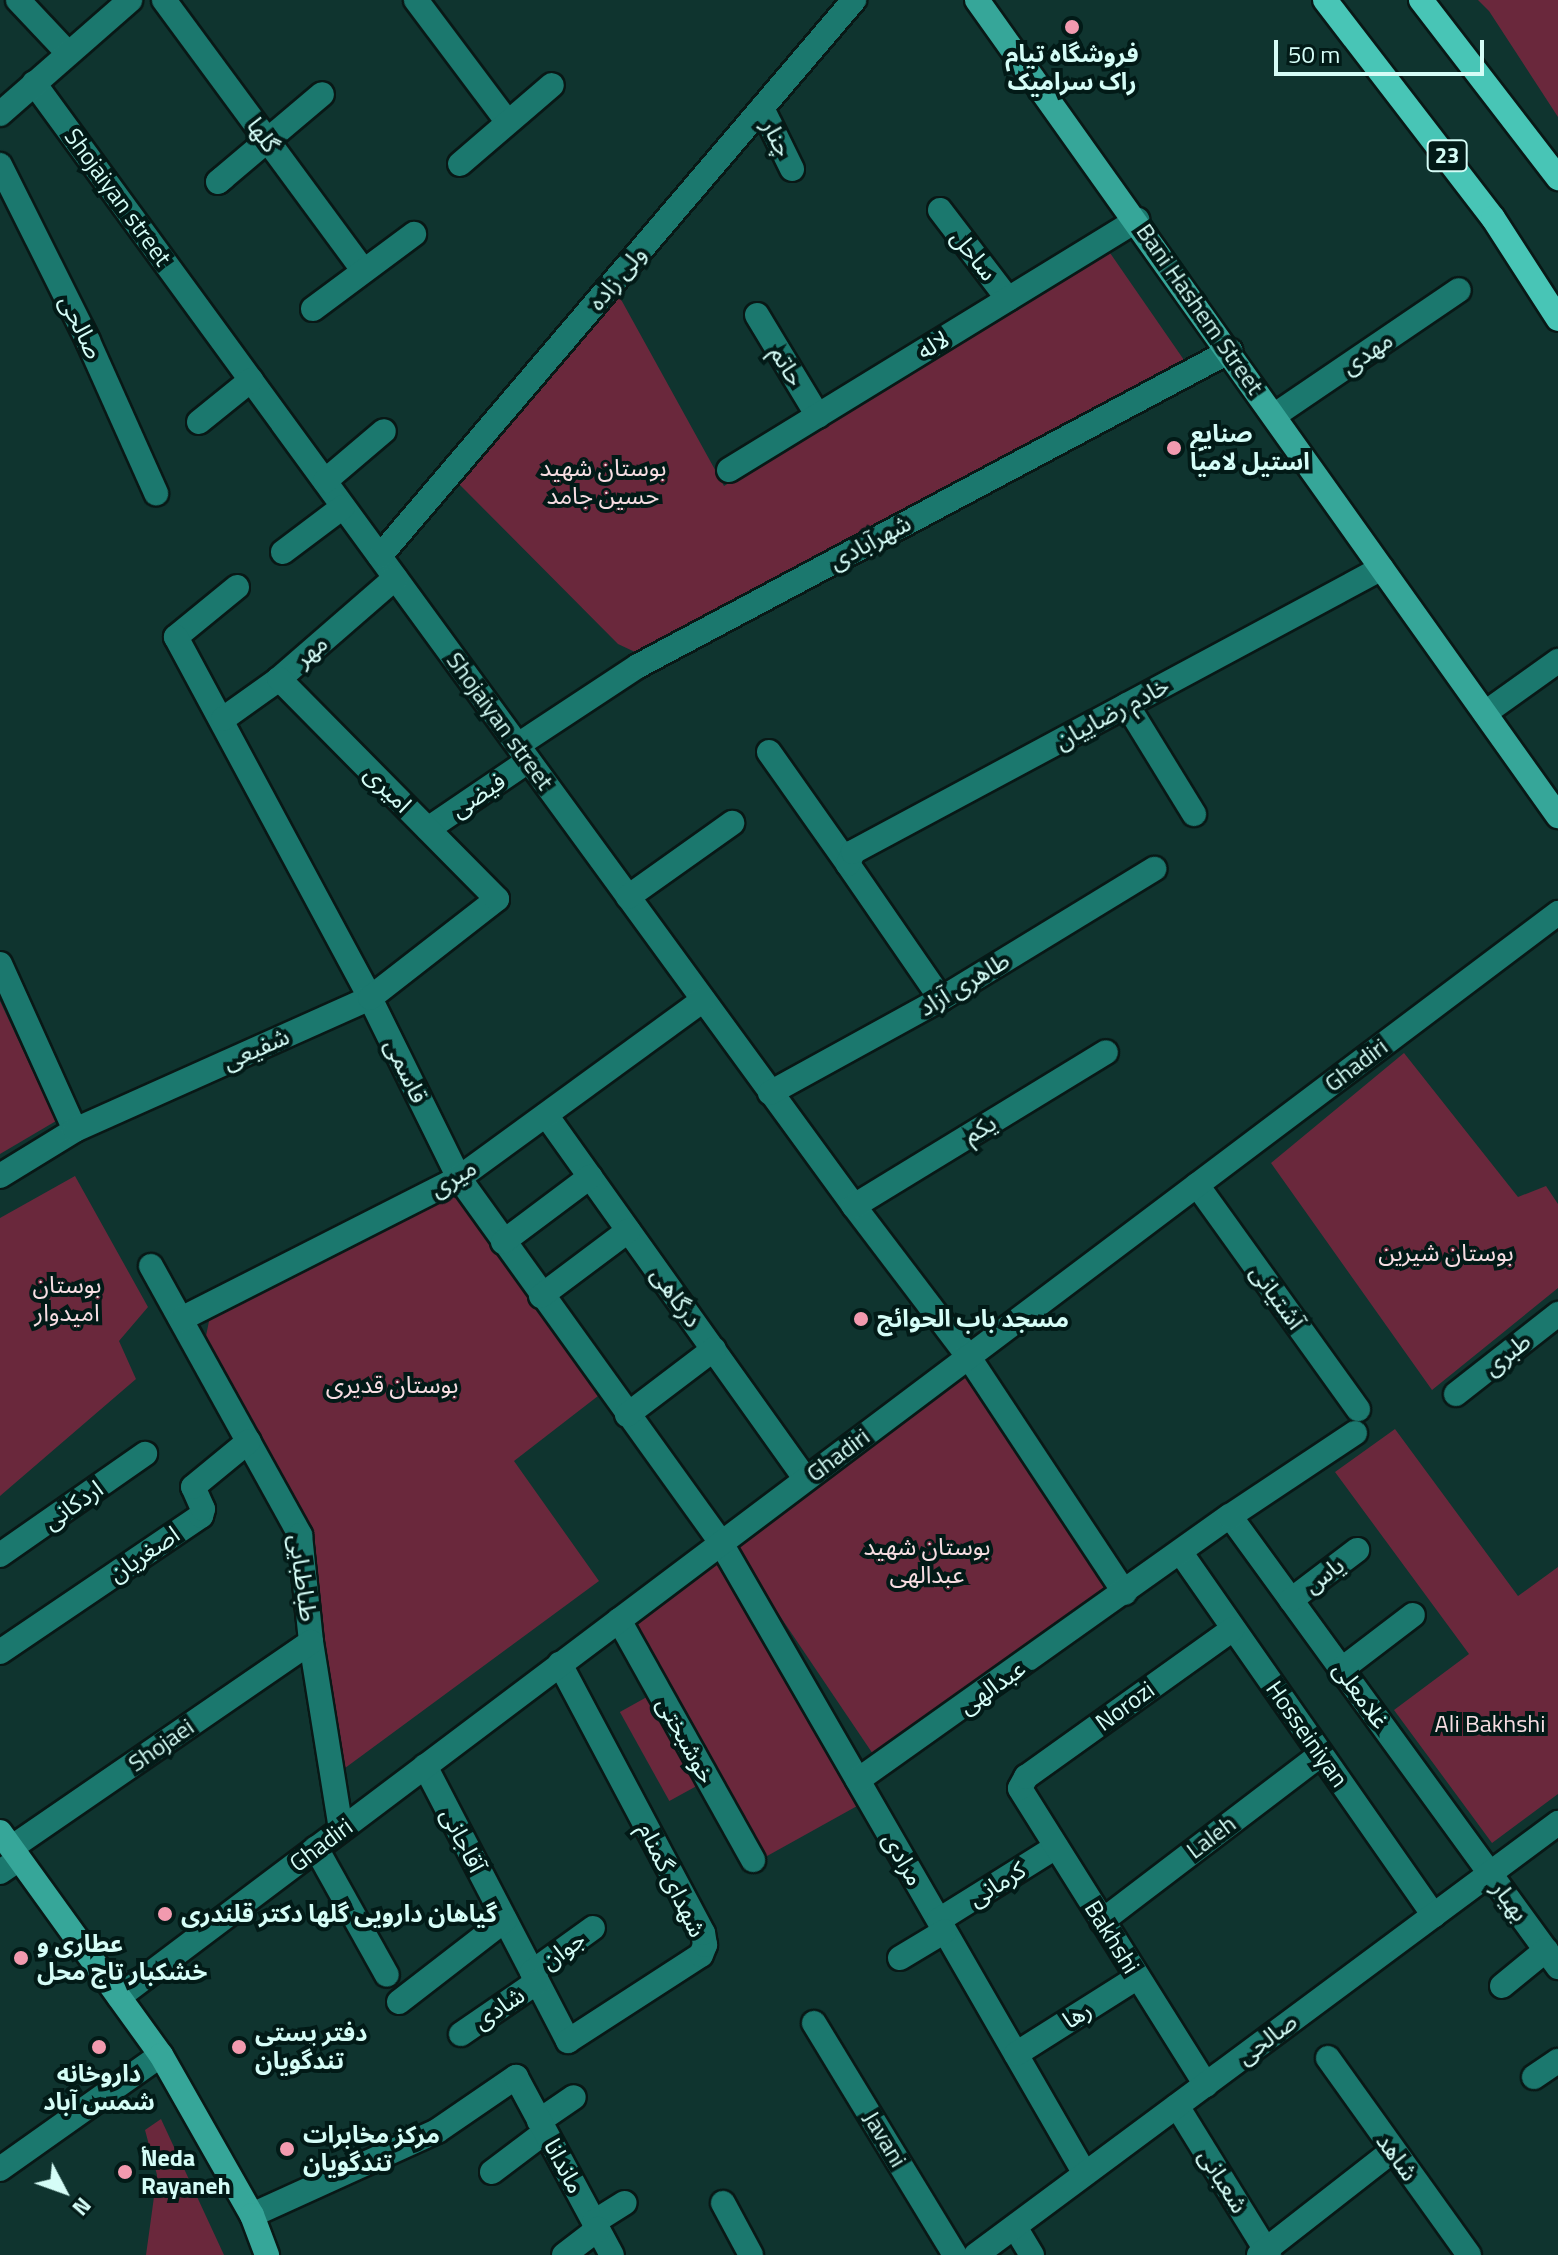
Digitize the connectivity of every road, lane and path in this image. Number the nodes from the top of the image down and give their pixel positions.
1 (18, 0) edge
2 (130, 0) edge
3 (164, 0) edge
4 (416, 0) edge
5 (854, 0) edge
6 (977, 0) edge
7 (1325, 0) edge
8 (1421, 0) edge
9 (68, 53) junction
10 (34, 83) junction
11 (552, 85) dead end
12 (322, 94) dead end
13 (762, 108) junction
14 (0, 114) edge
15 (507, 121) junction
16 (266, 139) junction
17 (460, 164) dead end
18 (0, 165) edge
19 (792, 169) dead end
20 (223, 178) dead end
21 (1558, 178) edge
22 (940, 210) dead end
23 (1137, 220) junction
24 (414, 234) dead end
25 (363, 270) junction
26 (1459, 290) dead end
27 (1008, 299) junction
28 (313, 309) dead end
29 (757, 315) dead end
30 (1558, 319) edge
31 (1230, 351) junction
32 (251, 380) junction
33 (1275, 415) junction
34 (818, 416) junction
35 (199, 422) dead end
36 (384, 431) dead end
37 (729, 470) dead end
38 (325, 481) junction
39 (156, 493) dead end
40 (343, 507) junction
41 (283, 552) dead end
42 (380, 556) junction
43 (1382, 568) junction
44 (395, 578) junction
45 (237, 587) dead end
46 (1558, 661) edge
47 (279, 679) junction
48 (1127, 705) junction
49 (1485, 713) junction
50 (223, 719) junction
51 (769, 752) dead end
52 (523, 753) junction
53 (1194, 814) dead end
54 (1558, 816) edge
55 (732, 823) dead end
56 (428, 829) junction
57 (848, 864) junction
58 (1154, 869) dead end
59 (628, 897) junction
60 (497, 899) joint
61 (1558, 913) edge
62 (0, 964) edge
63 (370, 998) junction
64 (941, 999) junction
65 (703, 1000) junction
66 (1106, 1052) dead end
67 (770, 1093) junction
68 (546, 1115) junction
69 (75, 1130) junction
70 (0, 1176) edge
71 (590, 1177) junction
72 (459, 1178) junction
73 (1197, 1185) junction
74 (854, 1206) junction
75 (628, 1231) junction
76 (503, 1242) junction
77 (151, 1266) dead end
78 (541, 1296) junction
79 (1558, 1314) edge
80 (181, 1319) junction
81 (714, 1349) junction
82 (968, 1356) junction
83 (1456, 1394) dead end
84 (627, 1415) junction
85 (1357, 1421) joint
86 (249, 1441) junction
87 (145, 1454) dead end
88 (806, 1479) junction
89 (1230, 1516) junction
90 (721, 1543) junction
91 (1357, 1550) dead end
92 (1181, 1553) junction
93 (0, 1555) edge
94 (1125, 1593) junction
95 (1291, 1600) junction
96 (1413, 1615) dead end
97 (619, 1620) junction
98 (1233, 1629) junction
99 (311, 1642) junction
100 (0, 1652) edge
101 (560, 1664) junction
102 (1342, 1669) junction
103 (1321, 1754) junction
104 (425, 1766) junction
105 (858, 1780) junction
106 (1020, 1788) joint
107 (1558, 1823) edge
108 (341, 1829) junction
109 (1056, 1847) junction
110 (316, 1848) junction
111 (8, 1853) edge
112 (753, 1860) dead end
113 (1491, 1873) junction
114 (1434, 1916) junction
115 (505, 1920) junction
116 (1102, 1921) junction
117 (942, 1926) junction
118 (593, 1928) dead end
119 (900, 1958) dead end
120 (1552, 1959) edge
121 (387, 1975) dead end
122 (535, 1977) junction
123 (1138, 1977) junction
124 (1502, 1986) dead end
125 (119, 1997) junction
126 (399, 2002) dead end
127 (814, 2023) dead end
128 (461, 2034) dead end
129 (568, 2041) joint
130 (1016, 2054) junction
131 (161, 2055) junction
132 (1328, 2058) dead end
133 (1558, 2061) edge
134 (1534, 2077) dead end
135 (1206, 2085) junction
136 (574, 2097) dead end
137 (1177, 2106) junction
138 (542, 2126) junction
139 (1392, 2151) junction
140 (0, 2169) edge
141 (492, 2172) dead end
142 (1085, 2174) junction
143 (625, 2203) dead end
144 (723, 2203) dead end
145 (252, 2215) junction
146 (596, 2226) junction
147 (1015, 2227) junction
148 (1265, 2253) edge
149 (267, 2255) edge
150 (564, 2255) edge
151 (612, 2255) edge
152 (751, 2255) edge
153 (955, 2255) edge
154 (976, 2255) edge
155 (1032, 2255) edge
156 (1469, 2255) edge

1 - 9 street
2 - 9 street
3 - 16 street, گلها
4 - 15 street
5 - 13 street, ولی زاده
6 - 23 main road, Bani Hashem Street
7 - 30 highway, 23
8 - 21 highway
9 - 10 street
10 - 14 street
10 - 32 street, Shojaiyan street
11 - 15 street
12 - 16 street
13 - 19 street, چنار
13 - 42 street, ولی زاده
15 - 17 street
16 - 20 street
16 - 25 street, گلها
18 - 39 street, صالحی
22 - 27 street, ساحل
23 - 27 street, لاله
23 - 31 main road, Bani Hashem Street
24 - 25 street
25 - 28 street
26 - 33 street, مهدی
27 - 34 street, لاله
29 - 34 street, حاتم
31 - 33 main road, Bani Hashem Street
31 - 52 street, شهرآبادی
32 - 35 street
32 - 38 street, Shojaiyan street
33 - 43 main road, Bani Hashem Street
34 - 37 street, لاله
36 - 38 street
38 - 40 street, Shojaiyan street
40 - 41 street
40 - 42 street, Shojaiyan street
42 - 44 street, Shojaiyan street
43 - 48 street, خادم رضاییان
43 - 49 main road, Bani Hashem Street
44 - 47 street, مهر
44 - 52 street, Shojaiyan street
45 - 50 street, قاسمی
46 - 49 street
47 - 50 street, مهر
47 - 56 street, امیری
48 - 53 street
48 - 57 street, خادم رضاییان
49 - 54 main road, Bani Hashem Street
50 - 63 street, قاسمی
51 - 57 street
52 - 56 street, فیضی
52 - 59 street, Shojaiyan street
55 - 59 street
56 - 60 street, امیری
57 - 64 street
58 - 64 street, طاهری آزاد
59 - 65 street, Shojaiyan street
60 - 63 street, شفیعی
61 - 73 street, Ghadiri
62 - 69 street
63 - 69 street, شفیعی
63 - 72 street, قاسمی
64 - 67 street, طاهری آزاد
65 - 67 street, Shojaiyan street
65 - 68 street, میری
66 - 74 street, یکم
67 - 74 street, Shojaiyan street
68 - 71 street, درگاهی
68 - 72 street, میری
69 - 70 street, شفیعی
71 - 75 street, درگاهی
71 - 76 street
72 - 76 street, قاسمی
72 - 80 street, میری
73 - 82 street, Ghadiri
73 - 85 street, آشتیانی
74 - 82 street, Shojaiyan street
75 - 78 street
75 - 81 street, درگاهی
76 - 78 street, قاسمی
77 - 80 street, طباطبایی
78 - 84 street, قاسمی
79 - 83 street, طبری
80 - 86 street, طباطبایی
81 - 84 street
81 - 88 street, درگاهی
82 - 88 street, Ghadiri
82 - 94 street
84 - 90 street, قاسمی
85 - 89 street, عبدالهی
86 - 99 street, طباطبایی
86 - 100 street, اصغریان
87 - 93 street, اردکانی
88 - 90 street, Ghadiri
89 - 92 street, عبدالهی
89 - 95 street, غلامعلی
90 - 97 street, Ghadiri
90 - 105 street, مرادی
91 - 95 street, یاس
92 - 94 street, عبدالهی
92 - 98 street, Hosseiniyan
94 - 105 street, عبدالهی
95 - 102 street, غلامعلی
96 - 102 street
97 - 101 street, Ghadiri
97 - 112 street, خوشبختی
98 - 103 street, Hosseiniyan
98 - 106 street, Norozi
99 - 108 street, طباطبایی
99 - 111 street, Shojaei
101 - 104 street, Ghadiri
101 - 129 street, شهدای گمنام
102 - 113 street, غلامعلی
103 - 114 street, Hosseiniyan
103 - 116 street, Laleh
104 - 108 street, Ghadiri
104 - 115 street, آقاجانی
105 - 117 street, مرادی
106 - 109 street, Bakhshi
107 - 113 street, صالحی
108 - 110 street, Ghadiri
109 - 116 street, Bakhshi
109 - 117 street, کرمانی
110 - 121 street
110 - 125 street, Ghadiri
111 - 125 main road
113 - 114 street, صالحی
113 - 120 street, بهیار
114 - 135 street, صالحی
115 - 122 street, آقاجانی
115 - 126 street
116 - 123 street, Bakhshi
117 - 119 street
117 - 130 street, مرادی
118 - 122 street, جوان
120 - 124 street
122 - 128 street, شادی
122 - 129 street, آقاجانی
123 - 130 street, رها
123 - 135 street, Bakhshi
125 - 131 main road
127 - 153 street, Javani
130 - 142 street, مرادی
131 - 140 street
131 - 145 main road
132 - 139 street, شاهد
133 - 134 street
135 - 137 street, صالحی
136 - 138 street
137 - 142 street, صالحی
137 - 148 street, شعبانی
138 - 141 street
138 - 145 street, ماندانا
138 - 146 street, ماندانا
139 - 148 street
139 - 156 street, شاهد
142 - 147 street, صالحی
143 - 146 street
144 - 152 street
145 - 149 main road
146 - 150 street
146 - 151 street, ماندانا
147 - 154 street, صالحی
147 - 155 street

